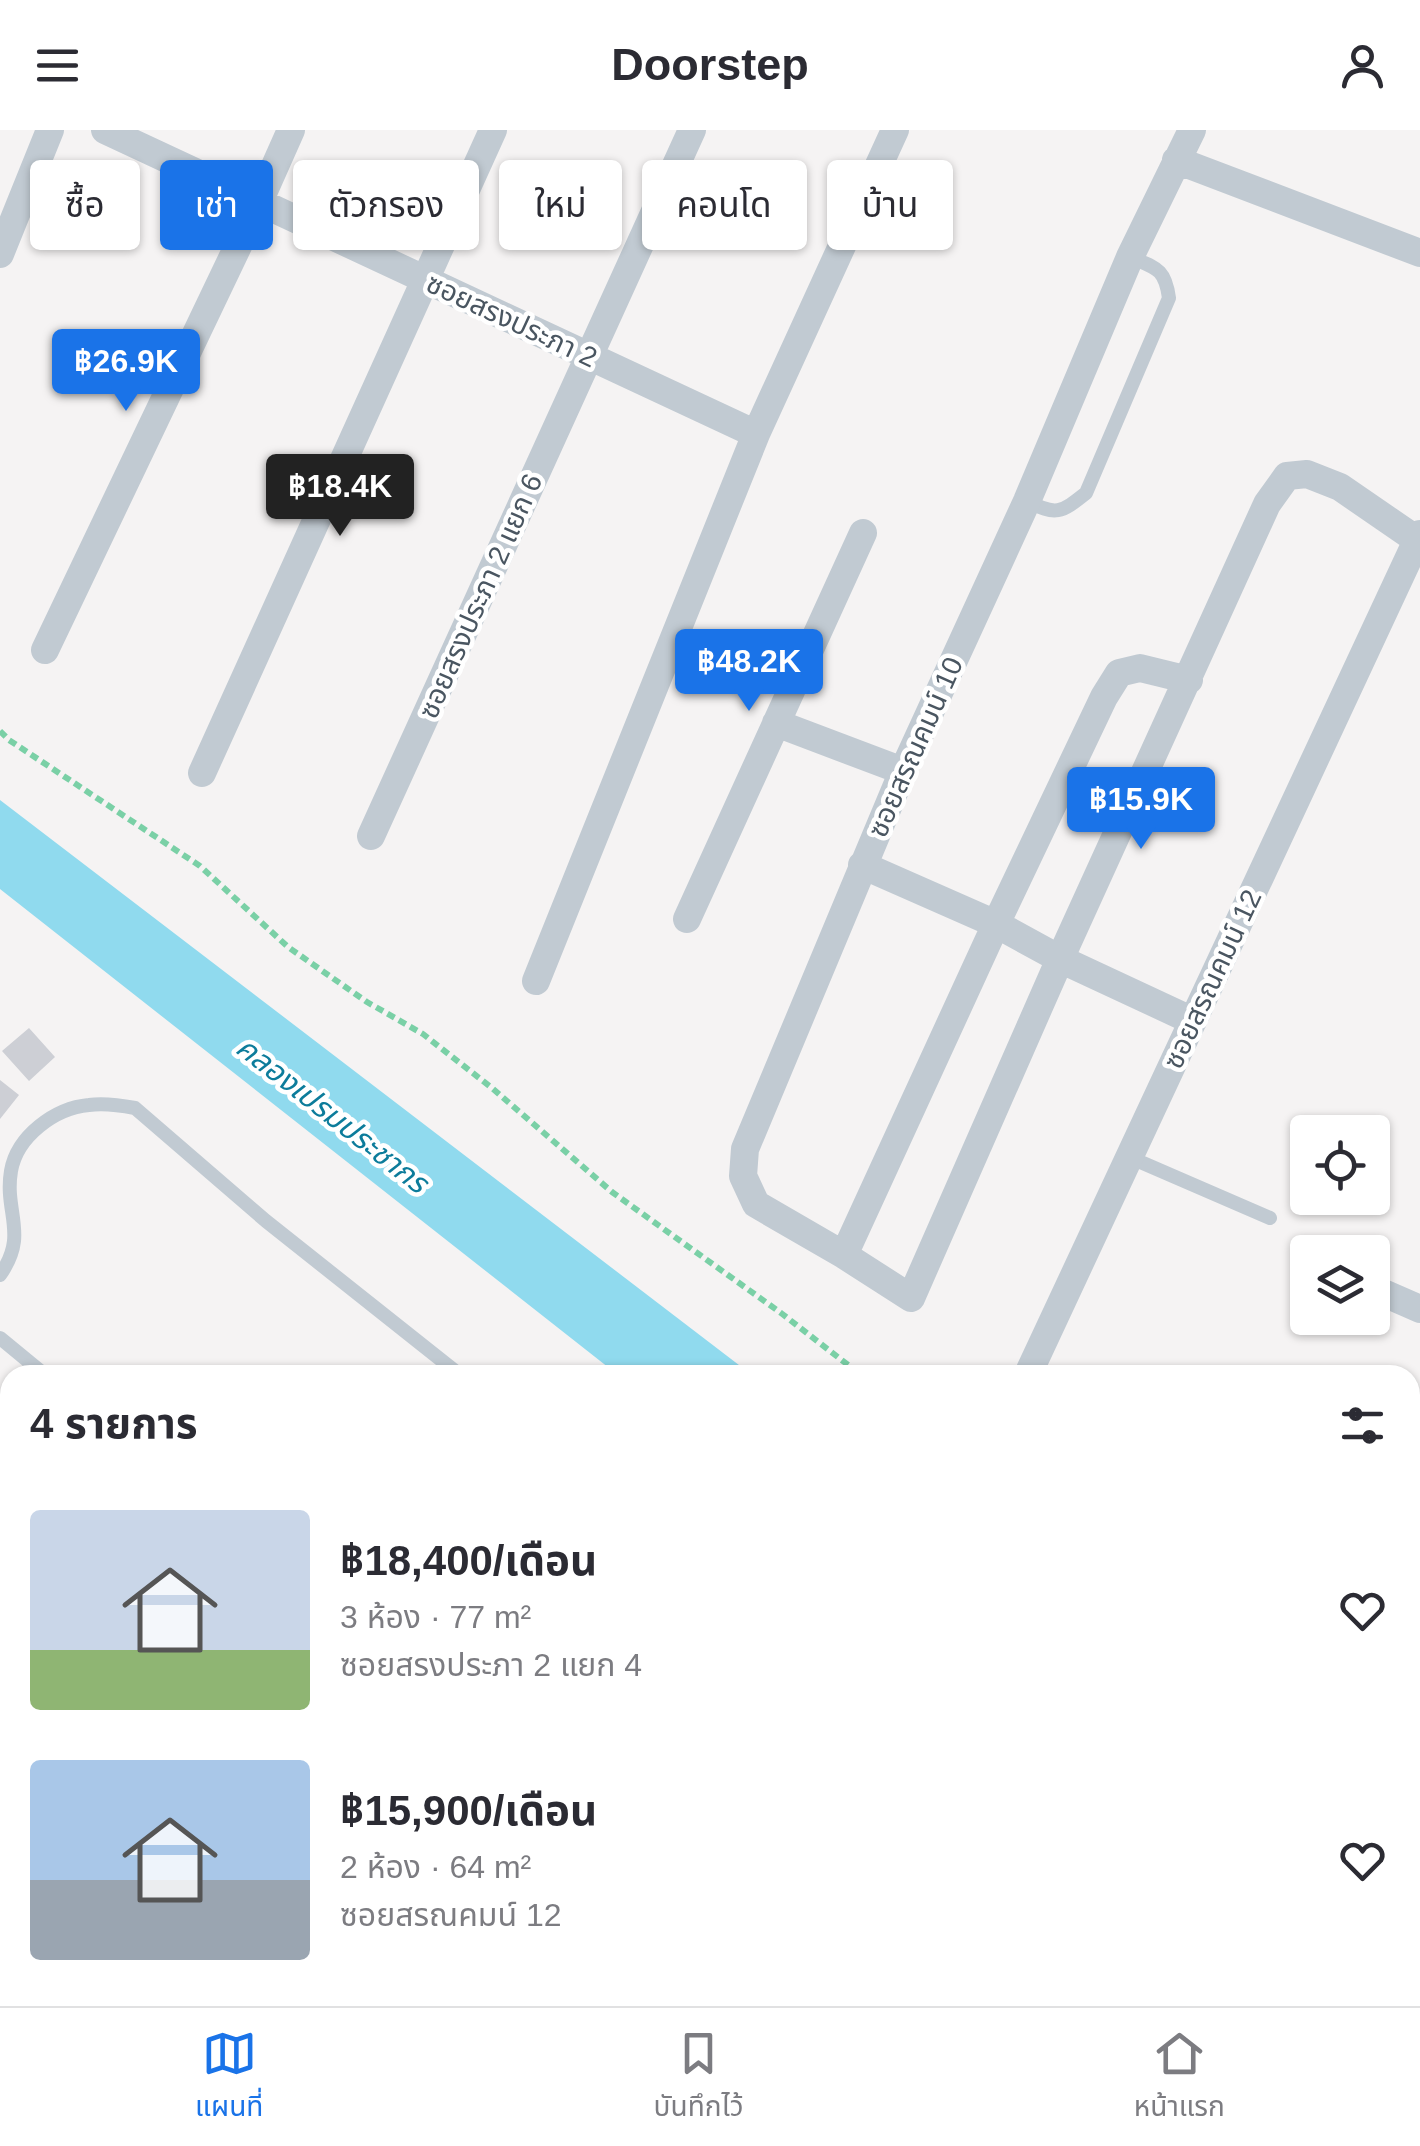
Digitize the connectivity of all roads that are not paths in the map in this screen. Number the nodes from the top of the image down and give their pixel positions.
1 (50, 130) edge
2 (104, 130) edge
3 (291, 130) edge
4 (493, 130) edge
5 (692, 130) edge
6 (895, 130) edge
7 (1192, 130) edge
8 (169, 160) edge
9 (1176, 160) junction
10 (273, 170) edge
11 (273, 209) edge
12 (2, 242) edge
13 (236, 250) edge
14 (1420, 253) edge
15 (1130, 258) junction
16 (426, 280) junction
17 (588, 356) junction
18 (756, 434) junction
19 (1027, 501) junction
20 (863, 533) dead end
21 (1418, 537) edge
22 (46, 650) dead end
23 (1189, 680) junction
24 (776, 724) junction
25 (903, 771) junction
26 (202, 774) dead end
27 (372, 836) dead end
28 (862, 865) junction
29 (687, 918) dead end
30 (996, 924) junction
31 (1060, 959) junction
32 (536, 981) dead end
33 (1193, 1021) junction
34 (1129, 1157) junction
35 (1270, 1218) dead end
36 (844, 1255) junction
37 (0, 1275) edge
38 (1390, 1296) edge
39 (1420, 1309) edge
40 (0, 1338) edge
41 (32, 1365) edge
42 (447, 1365) edge
43 (1032, 1365) edge

1 - 12 street
2 - 8 street, ซอยสรงประภา 2
3 - 10 street
4 - 16 street
5 - 17 street, ซอยสรงประภา 2 แยก 6
6 - 18 street
7 - 9 street, ซอยสรณคมน์ 10
9 - 14 street
9 - 15 street, ซอยสรณคมน์ 10
11 - 16 street, ซอยสรงประภา 2
13 - 22 street
15 - 19 street, ซอยสรณคมน์ 10
15 - 19 lane
16 - 17 street, ซอยสรงประภา 2
16 - 26 street
17 - 18 street, ซอยสรงประภา 2
17 - 27 street, ซอยสรงประภา 2 แยก 6
18 - 32 street
19 - 25 street, ซอยสรณคมน์ 10
20 - 24 street
21 - 23 street
21 - 33 street, ซอยสรณคมน์ 12
23 - 30 street
23 - 31 street
24 - 25 street
24 - 29 street
25 - 28 street, ซอยสรณคมน์ 10
28 - 30 street
28 - 36 street, ซอยสรณคมน์ 10
30 - 31 street
30 - 36 street
31 - 33 street
31 - 36 street, ซอยสรณคมน์ 10
33 - 34 street, ซอยสรณคมน์ 12
34 - 35 lane
34 - 43 street, ซอยสรณคมน์ 12
37 - 42 lane
38 - 39 street
40 - 41 lane

